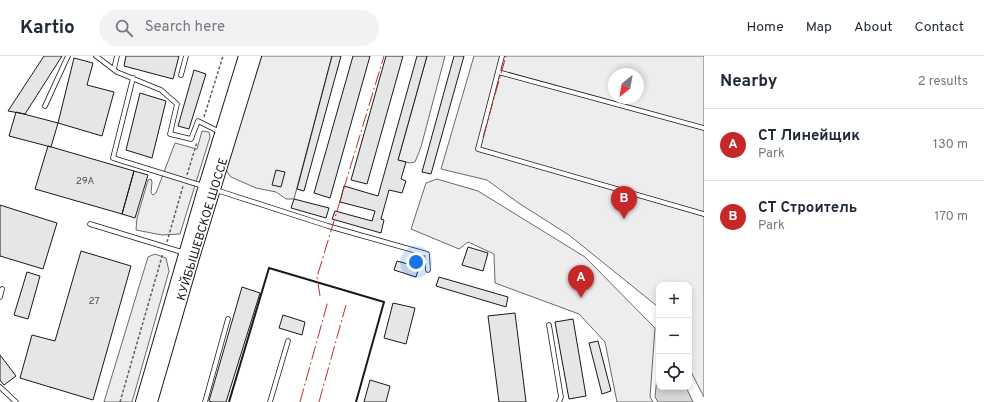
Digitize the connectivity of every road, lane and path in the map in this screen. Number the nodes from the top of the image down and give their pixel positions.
1 (68, 56) edge
2 (96, 56) edge
3 (117, 56) edge
4 (186, 56) edge
5 (223, 56) edge
6 (245, 56) edge
7 (255, 56) edge
8 (502, 56) edge
9 (114, 69) junction
10 (498, 72) junction
11 (181, 75) dead end
12 (133, 78) junction
13 (46, 106) dead end
14 (203, 123) junction
15 (704, 128) edge
16 (222, 133) junction
17 (185, 180) junction
18 (209, 188) junction
19 (704, 214) edge
20 (90, 224) dead end
21 (165, 247) junction
22 (185, 253) junction
23 (428, 270) dead end
24 (2, 289) dead end
25 (0, 297) edge
26 (228, 319) dead end
27 (549, 325) dead end
28 (288, 341) dead end
29 (0, 387) edge
30 (16, 402) edge
31 (120, 402) edge
32 (142, 402) edge
33 (151, 402) edge
34 (205, 402) edge
35 (270, 402) edge
36 (559, 402) edge

1 - 13 lane
2 - 9 lane
3 - 9 lane
4 - 11 lane
5 - 14 path
6 - 16 main road, КУЙБЫШЕВСКОЕ ШОССЕ
7 - 18 main road, КУЙБЫШЕВСКОЕ ШОССЕ
8 - 10 lane
9 - 12 lane
10 - 15 lane
10 - 19 lane
12 - 14 lane
12 - 17 lane
14 - 16 lane
14 - 17 path
16 - 18 main road, КУЙБЫШЕВСКОЕ ШОССЕ
17 - 18 lane
17 - 21 path
18 - 22 main road, КУЙБЫШЕВСКОЕ ШОССЕ
18 - 23 lane
18 - 33 main road, КУЙБЫШЕВСКОЕ ШОССЕ
20 - 21 lane
21 - 22 lane
21 - 31 path
22 - 32 main road, КУЙБЫШЕВСКОЕ ШОССЕ
24 - 25 lane
26 - 34 lane
27 - 36 lane
28 - 35 lane
29 - 30 lane

